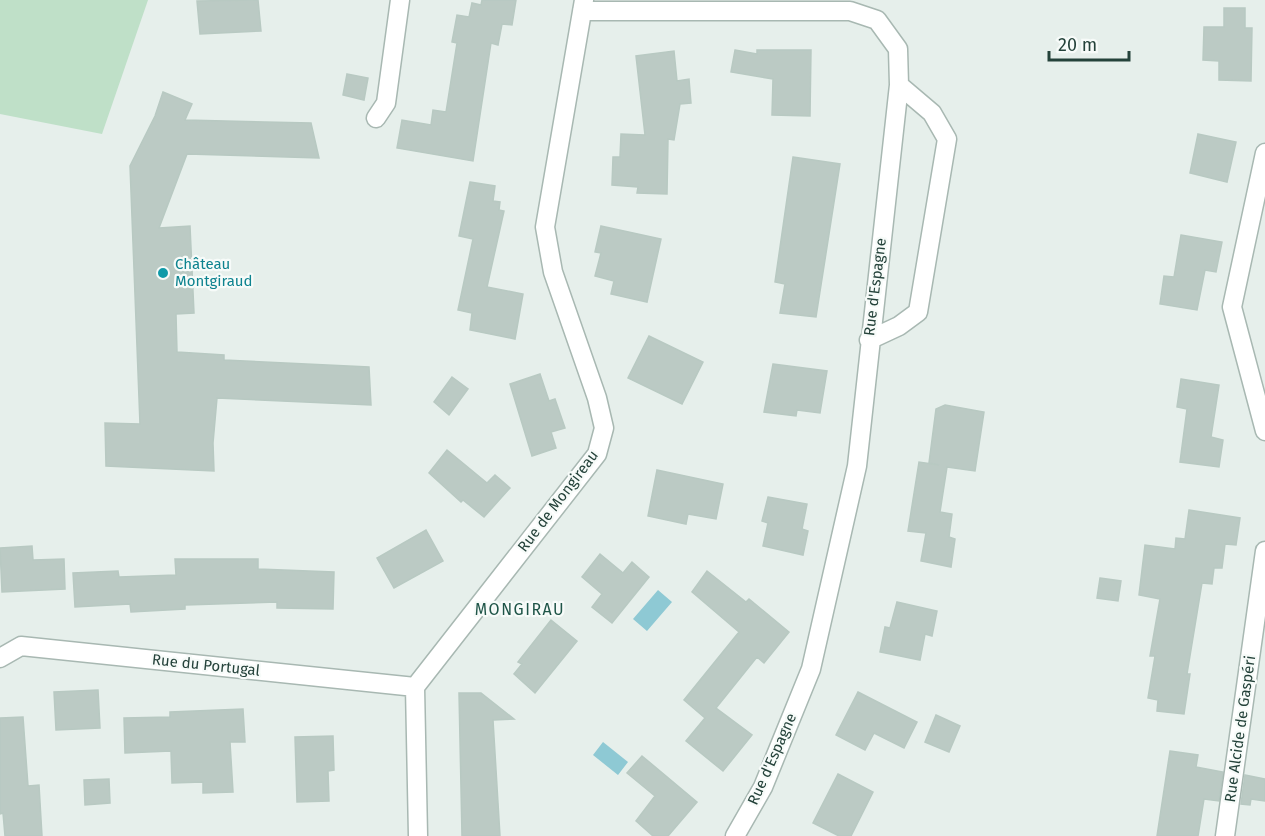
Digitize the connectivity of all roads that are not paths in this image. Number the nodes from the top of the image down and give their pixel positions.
1 (400, 0) edge
2 (583, 6) edge
3 (617, 6) edge
4 (899, 85) junction
5 (376, 118) dead end
6 (1265, 153) edge
7 (869, 340) junction
8 (1265, 431) edge
9 (1265, 551) edge
10 (0, 658) edge
11 (415, 687) junction
12 (418, 836) edge
13 (735, 836) edge
14 (1225, 836) edge

1 - 5 street
2 - 3 street, Rue d'Espagne
2 - 11 street, Rue de Mongireau
3 - 4 street, Rue d'Espagne
4 - 7 street, Rue d'Espagne
4 - 7 street
6 - 8 street
7 - 13 street, Rue d'Espagne
9 - 14 street, Rue Alcide de Gaspéri
10 - 11 street, Rue du Portugal
11 - 12 street

